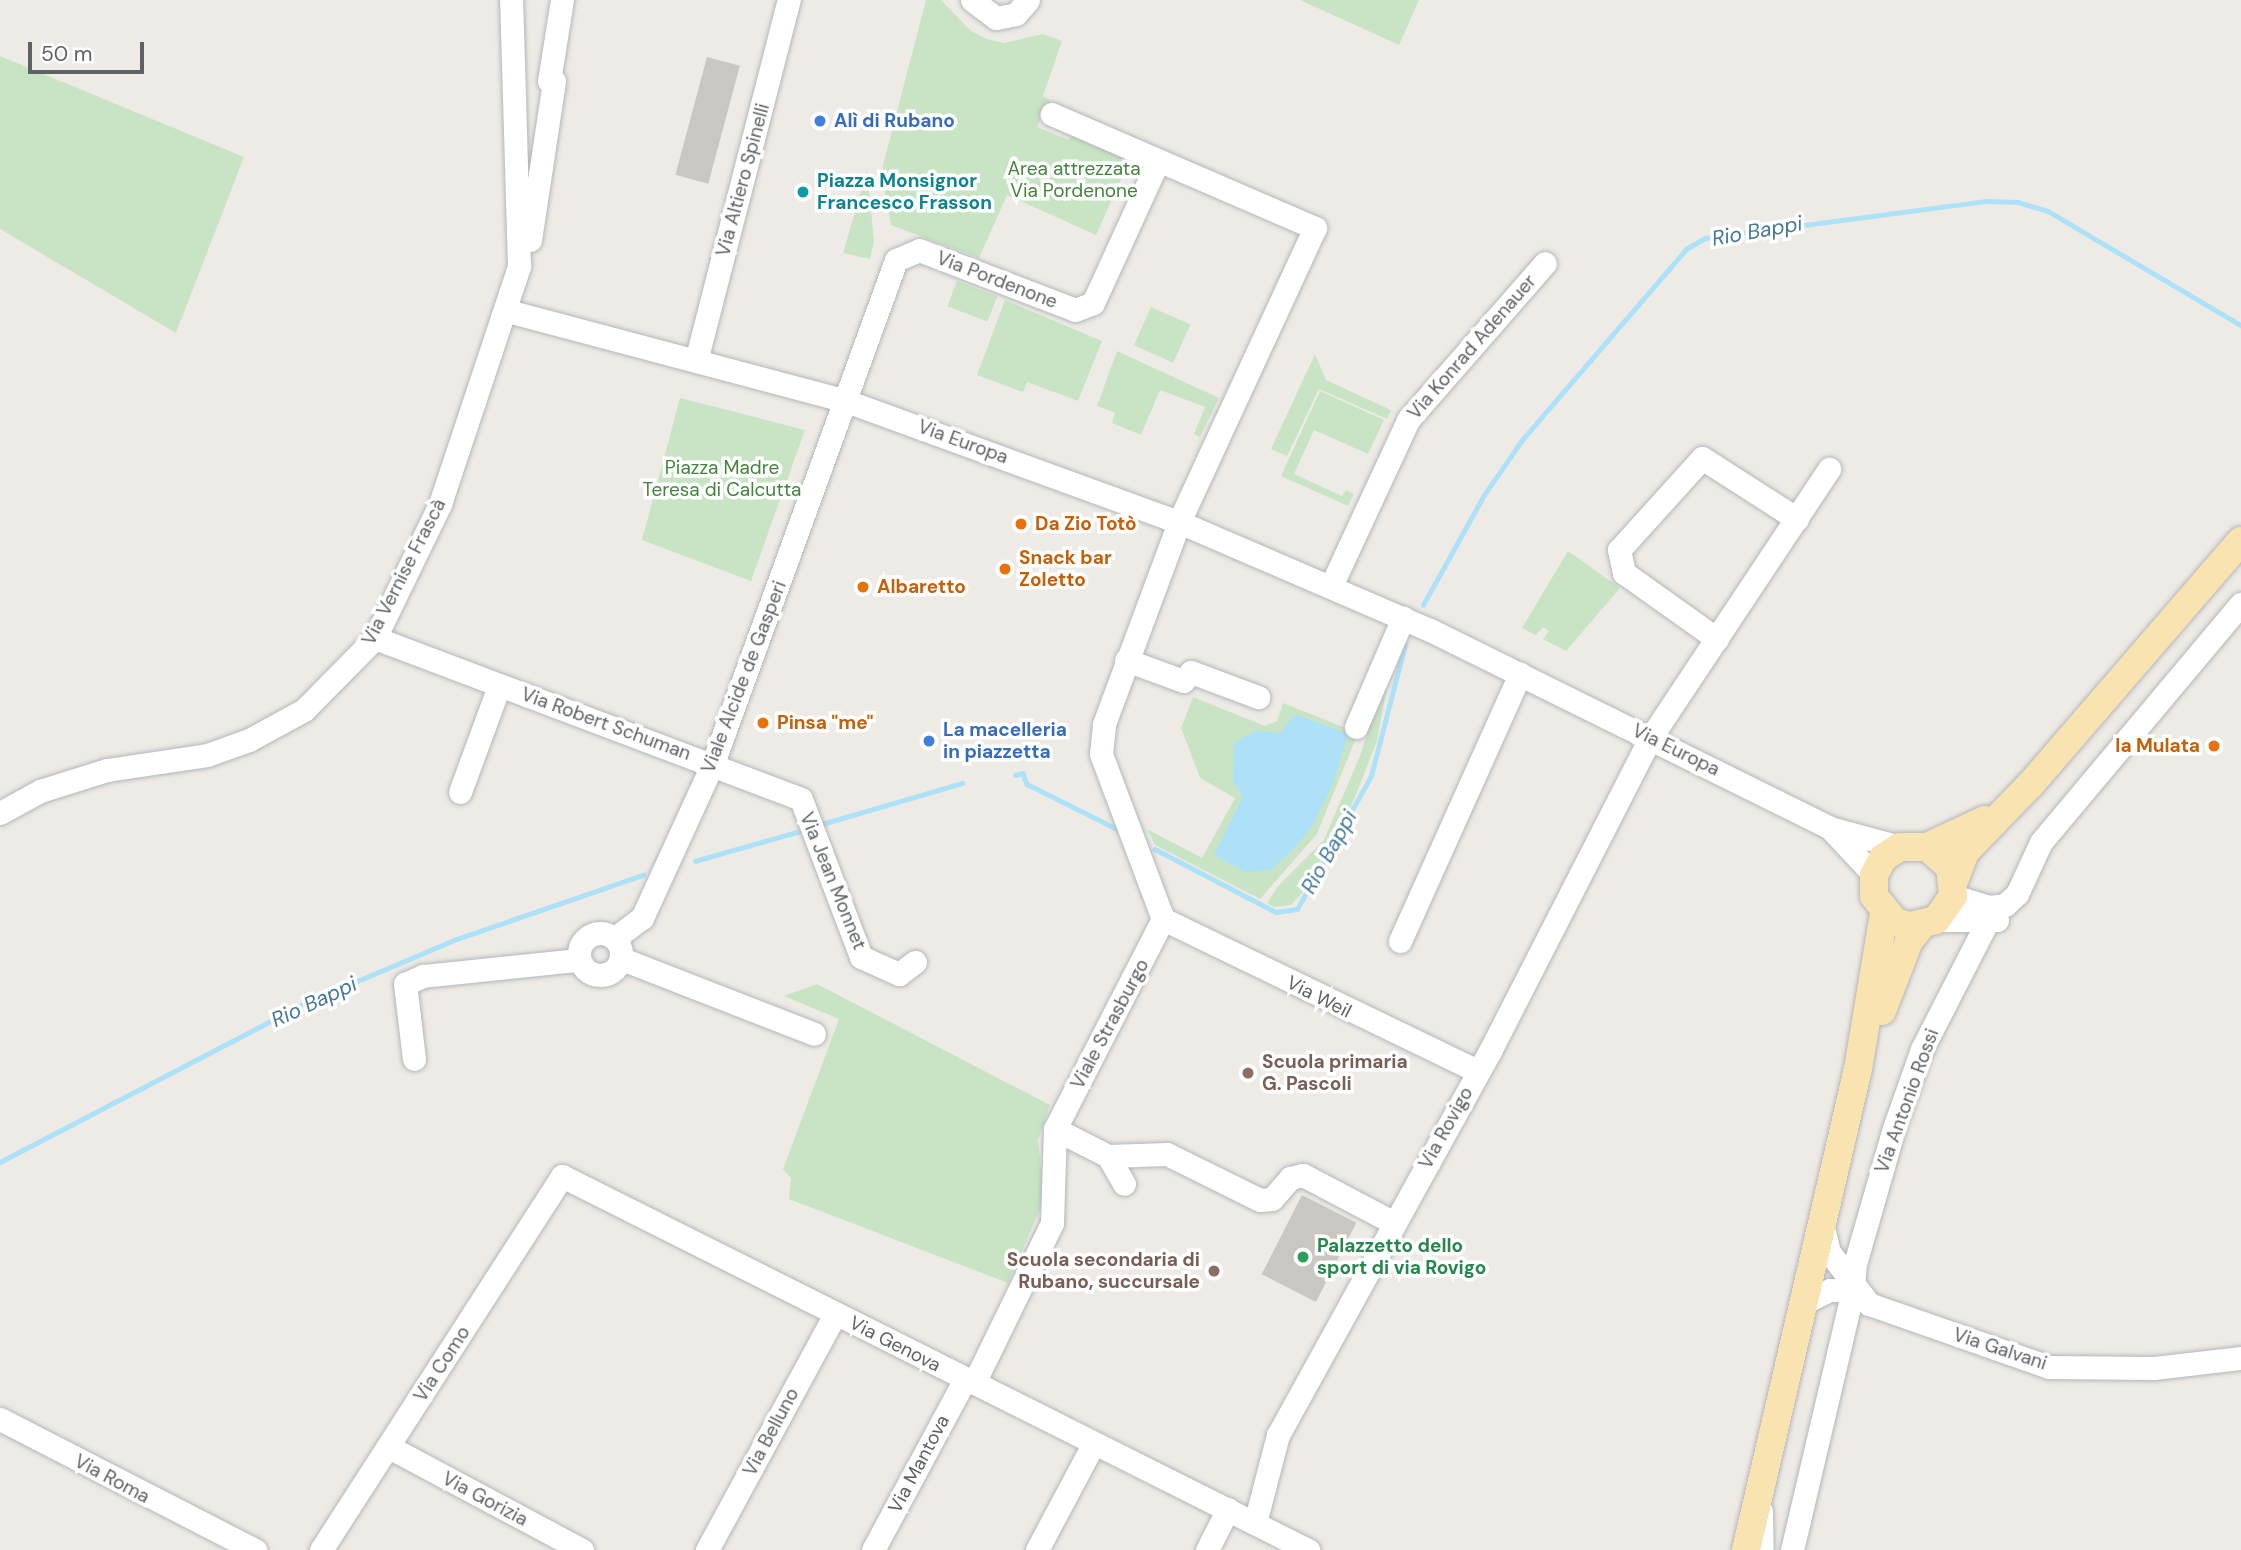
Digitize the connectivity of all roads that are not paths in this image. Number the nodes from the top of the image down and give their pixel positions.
1 (511, 0) edge
2 (562, 0) edge
3 (789, 0) edge
4 (972, 0) edge
5 (1028, 0) edge
6 (1052, 114) dead end
7 (1158, 161) junction
8 (1545, 263) dead end
9 (520, 265) junction
10 (508, 311) junction
11 (696, 361) junction
12 (846, 401) junction
13 (1829, 469) dead end
14 (1797, 519) junction
15 (1179, 522) junction
16 (2241, 541) edge
17 (1332, 584) junction
18 (2241, 604) edge
19 (1412, 622) junction
20 (375, 638) junction
21 (1717, 639) junction
22 (1126, 660) junction
23 (1520, 674) junction
24 (499, 686) junction
25 (1258, 697) dead end
26 (1356, 727) dead end
27 (1651, 737) junction
28 (713, 763) junction
29 (460, 792) dead end
30 (2000, 812) junction
31 (0, 813) edge
32 (1830, 828) junction
33 (1913, 847) junction
34 (2033, 860) junction
35 (1874, 875) junction
36 (1953, 889) junction
37 (1884, 914) junction
38 (1163, 919) junction
39 (1929, 922) junction
40 (1987, 922) junction
41 (1400, 941) dead end
42 (618, 948) junction
43 (579, 960) junction
44 (915, 962) dead end
45 (814, 1034) dead end
46 (414, 1059) dead end
47 (1858, 1069) junction
48 (1477, 1071) junction
49 (1055, 1129) junction
50 (1108, 1156) junction
51 (562, 1176) joint
52 (1124, 1184) dead end
53 (1820, 1217) junction
54 (1395, 1223) junction
55 (1853, 1290) junction
56 (1801, 1304) junction
57 (835, 1314) junction
58 (2241, 1358) edge
59 (970, 1381) junction
60 (0, 1419) edge
61 (1094, 1443) junction
62 (389, 1447) junction
63 (1760, 1488) junction
64 (1228, 1509) junction
65 (1255, 1523) junction
66 (230, 1544) edge
67 (254, 1550) edge
68 (321, 1550) edge
69 (582, 1550) edge
70 (707, 1550) edge
71 (873, 1550) edge
72 (1037, 1550) edge
73 (1207, 1550) edge
74 (1308, 1550) edge
75 (1746, 1550) edge
76 (1762, 1550) edge
77 (1792, 1550) edge

1 - 9 street, Via Vernise Frascà
2 - 9 street, Via Vernise Frascà
3 - 11 street, Via Altiero Spinelli
4 - 5 street
6 - 7 street
7 - 12 street, Via Pordenone
7 - 15 street
8 - 17 street, Via Konrad Adenauer
9 - 10 street, Via Vernise Frascà
10 - 11 street, Via Europa
10 - 20 street, Via Vernise Frascà
11 - 12 street, Via Europa
12 - 15 street, Via Europa
12 - 28 street, Viale Alcide de Gasperi
13 - 14 street, Via Rovigo
14 - 21 street, Via Rovigo
14 - 21 street
15 - 17 street, Via Europa
15 - 22 street
16 - 30 main road
17 - 19 street, Via Europa
18 - 34 street
19 - 23 street, Via Europa
19 - 26 street
20 - 24 street, Via Robert Schuman
20 - 31 street, Via Vernise Frascà
21 - 27 street, Via Rovigo
22 - 25 street
22 - 38 street
23 - 27 street, Via Europa
23 - 41 street
24 - 28 street, Via Robert Schuman
24 - 29 street, Via Robert Schuman
27 - 32 street, Via Europa
27 - 48 street, Via Rovigo
28 - 42 street, Viale Alcide de Gasperi
28 - 44 street, Via Jean Monnet
30 - 33 main road
30 - 36 main road
32 - 33 street, Via Europa
32 - 35 street, Via Europa
33 - 35 main road
33 - 36 main road
34 - 36 street
34 - 40 street
35 - 37 main road
36 - 39 main road
37 - 39 main road
37 - 47 main road
38 - 48 street, Via Weil
38 - 49 street, Viale Strasburgo
39 - 40 street
39 - 47 main road
40 - 55 street, Via Antonio Rossi
42 - 43 street, Viale Alcide de Gasperi
42 - 43 street
42 - 45 street
43 - 46 street
47 - 53 main road
48 - 54 street, Via Rovigo
49 - 50 street
49 - 59 street, Viale Strasburgo
50 - 52 street
50 - 54 street
51 - 57 street, Via Genova
51 - 62 street, Via Como
53 - 55 street
53 - 56 main road
54 - 65 street, Via Rovigo
55 - 56 street
55 - 58 street, Via Galvani
55 - 77 street, Via Antonio Rossi
56 - 63 main road
57 - 59 street, Via Genova
57 - 70 street, Via Belluno
59 - 61 street, Via Genova
59 - 71 street, Via Mantova
60 - 66 street, Via Roma
61 - 64 street, Via Genova
61 - 72 street
62 - 68 street, Via Como
62 - 69 street, Via Gorizia
63 - 75 main road
63 - 76 street
64 - 65 street, Via Genova
64 - 73 street
65 - 74 street, Via Genova
66 - 67 street, Via Roma

